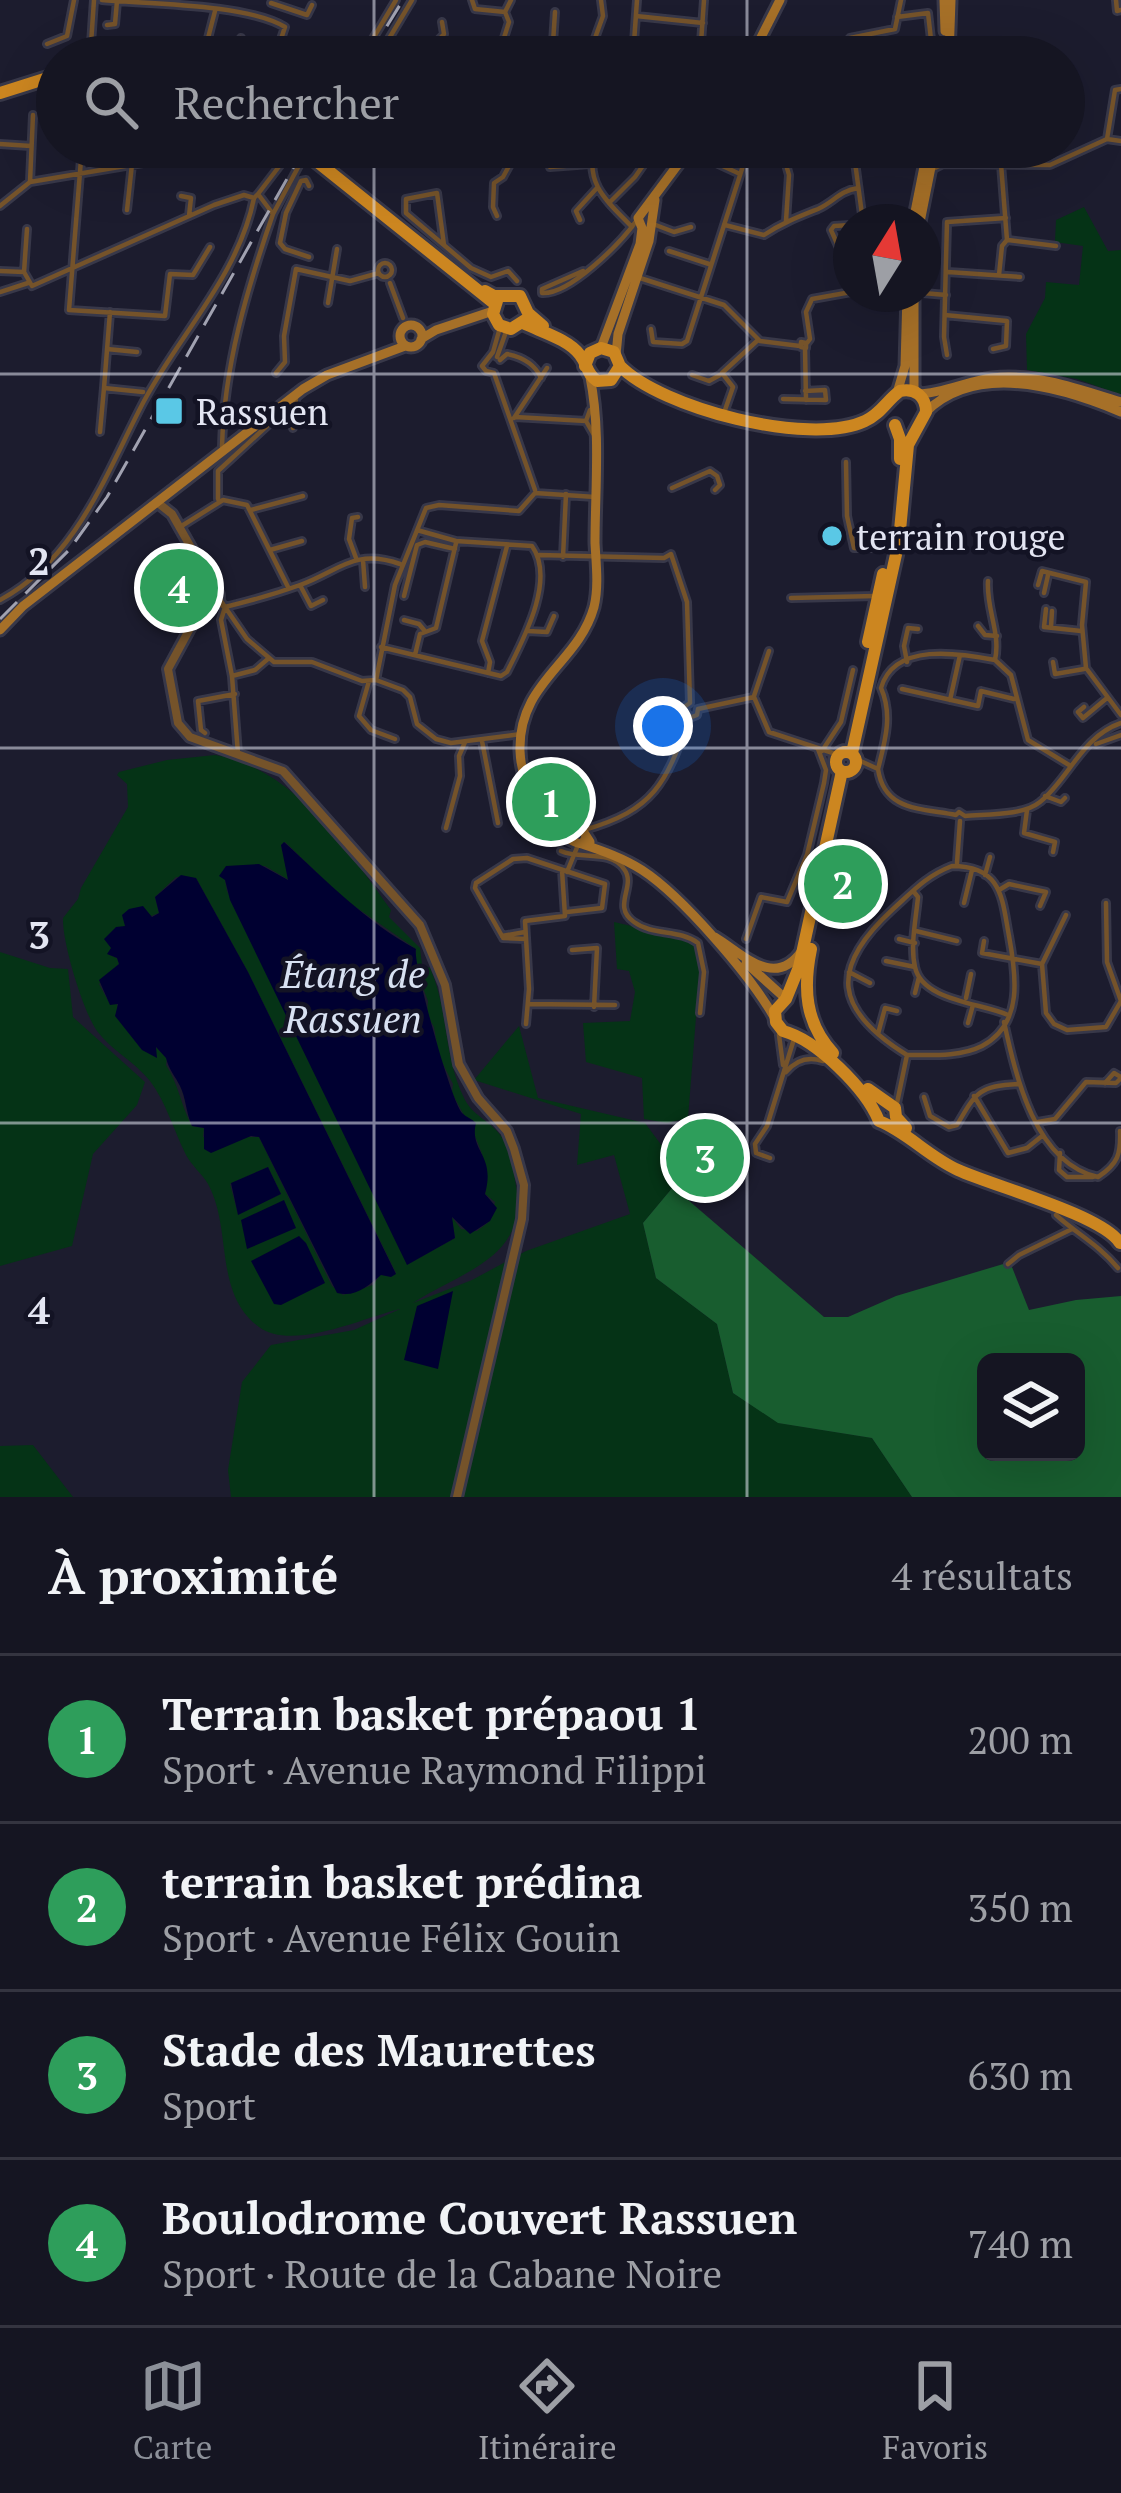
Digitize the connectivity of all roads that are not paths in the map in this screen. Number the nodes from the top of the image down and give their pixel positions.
1 (74, 0) edge
2 (98, 0) edge
3 (396, 0) edge
4 (412, 0) edge
5 (472, 0) edge
6 (511, 0) edge
7 (602, 0) edge
8 (637, 0) edge
9 (704, 0) edge
10 (780, 0) edge
11 (901, 0) edge
12 (1116, 0) edge
13 (117, 1) edge
14 (946, 1) edge
15 (162, 2) edge
16 (271, 2) edge
17 (312, 5) dead end
18 (215, 9) junction
19 (1121, 10) edge
20 (505, 12) junction
21 (555, 12) dead end
22 (928, 14) junction
23 (636, 16) junction
24 (897, 17) junction
25 (266, 18) junction
26 (442, 22) dead end
27 (703, 23) junction
28 (107, 25) dead end
29 (67, 36) edge
30 (92, 36) edge
31 (208, 36) edge
32 (282, 36) edge
33 (375, 36) edge
34 (391, 36) edge
35 (442, 36) edge
36 (505, 36) edge
37 (553, 36) edge
38 (596, 36) edge
39 (635, 36) edge
40 (702, 36) edge
41 (762, 36) edge
42 (859, 36) edge
43 (930, 36) edge
44 (946, 36) edge
45 (36, 83) edge
46 (1121, 89) edge
47 (0, 93) edge
48 (33, 115) dead end
49 (1104, 140) junction
50 (1121, 141) edge
51 (0, 143) edge
52 (31, 146) junction
53 (1085, 149) edge
54 (80, 168) edge
55 (106, 168) edge
56 (132, 168) edge
57 (279, 168) edge
58 (302, 168) edge
59 (331, 168) edge
60 (508, 168) edge
61 (591, 168) edge
62 (638, 168) edge
63 (677, 168) edge
64 (728, 168) edge
65 (742, 168) edge
66 (787, 168) edge
67 (856, 168) edge
68 (927, 168) edge
69 (930, 168) edge
70 (936, 168) edge
71 (1001, 168) edge
72 (930, 171) junction
73 (80, 172) junction
74 (740, 174) junction
75 (29, 182) junction
76 (309, 186) dead end
77 (858, 188) junction
78 (596, 189) junction
79 (181, 196) dead end
80 (256, 196) junction
81 (610, 202) junction
82 (860, 204) edge
83 (918, 204) edge
84 (919, 204) edge
85 (0, 206) edge
86 (128, 210) dead end
87 (273, 214) junction
88 (497, 215) dead end
89 (189, 216) junction
90 (1006, 218) junction
91 (580, 220) dead end
92 (786, 221) junction
93 (643, 223) junction
94 (724, 224) junction
95 (692, 227) dead end
96 (27, 230) dead end
97 (1007, 240) junction
98 (445, 245) junction
99 (1056, 246) dead end
100 (210, 247) dead end
101 (337, 249) dead end
102 (669, 251) dead end
103 (295, 252) junction
104 (309, 257) dead end
105 (711, 265) junction
106 (75, 266) junction
107 (299, 268) junction
108 (0, 271) edge
109 (583, 271) junction
110 (24, 272) junction
111 (947, 272) junction
112 (999, 275) junction
113 (333, 277) junction
114 (1020, 277) dead end
115 (638, 278) junction
116 (30, 285) junction
117 (0, 292) edge
118 (833, 295) edge
119 (941, 295) edge
120 (946, 295) junction
121 (701, 297) junction
122 (328, 303) dead end
123 (504, 306) junction
124 (110, 312) junction
125 (909, 312) edge
126 (911, 312) edge
127 (945, 316) junction
128 (526, 318) junction
129 (651, 328) dead end
130 (409, 331) junction
131 (758, 340) junction
132 (804, 346) junction
133 (107, 349) junction
134 (993, 349) dead end
135 (597, 350) junction
136 (137, 352) dead end
137 (947, 356) dead end
138 (496, 357) junction
139 (547, 368) dead end
140 (614, 370) junction
141 (588, 372) junction
142 (276, 373) dead end
143 (494, 373) junction
144 (722, 374) junction
145 (692, 375) dead end
146 (541, 378) junction
147 (104, 388) junction
148 (805, 391) junction
149 (143, 392) dead end
150 (916, 392) junction
151 (298, 393) junction
152 (783, 399) dead end
153 (892, 399) junction
154 (806, 400) junction
155 (1121, 402) edge
156 (594, 408) junction
157 (926, 412) junction
158 (1121, 412) edge
159 (724, 414) junction
160 (513, 418) junction
161 (586, 421) junction
162 (893, 423) junction
163 (268, 425) dead end
164 (918, 426) junction
165 (293, 428) dead end
166 (100, 432) dead end
167 (594, 436) junction
168 (222, 448) junction
169 (846, 462) dead end
170 (175, 486) junction
171 (673, 488) dead end
172 (715, 490) dead end
173 (537, 492) junction
174 (566, 494) junction
175 (303, 496) dead end
176 (595, 497) junction
177 (218, 502) junction
178 (153, 504) junction
179 (251, 510) junction
180 (172, 514) junction
181 (358, 517) dead end
182 (179, 526) junction
183 (417, 530) junction
184 (302, 541) dead end
185 (507, 543) junction
186 (456, 545) junction
187 (889, 548) junction
188 (269, 550) junction
189 (538, 555) junction
190 (562, 557) junction
191 (596, 558) junction
192 (360, 560) junction
193 (403, 564) junction
194 (1048, 573) junction
195 (988, 581) dead end
196 (300, 585) junction
197 (1038, 585) dead end
198 (365, 587) dead end
199 (289, 589) junction
200 (1044, 592) dead end
201 (214, 596) junction
202 (404, 596) dead end
203 (877, 596) junction
204 (791, 598) dead end
205 (0, 600) edge
206 (323, 600) dead end
207 (1049, 610) dead end
208 (554, 616) dead end
209 (404, 620) dead end
210 (978, 626) dead end
211 (918, 629) dead end
212 (0, 630) edge
213 (526, 631) junction
214 (1083, 631) junction
215 (425, 632) junction
216 (997, 636) junction
217 (381, 647) junction
218 (769, 650) dead end
219 (415, 655) junction
220 (960, 655) junction
221 (269, 658) junction
222 (995, 661) junction
223 (907, 662) junction
224 (1057, 662) dead end
225 (1086, 668) junction
226 (853, 670) dead end
227 (488, 673) junction
228 (232, 676) junction
229 (372, 681) junction
230 (902, 689) dead end
231 (235, 694) junction
232 (754, 697) junction
233 (1107, 698) junction
234 (1016, 699) junction
235 (950, 700) junction
236 (690, 703) junction
237 (1084, 707) dead end
238 (698, 709) junction
239 (688, 718) junction
240 (1119, 721) edge
241 (205, 733) dead end
242 (521, 734) junction
243 (1119, 735) edge
244 (482, 738) junction
245 (395, 739) dead end
246 (468, 740) junction
247 (445, 742) junction
248 (820, 750) junction
249 (238, 754) junction
250 (459, 756) junction
251 (1076, 757) junction
252 (847, 761) junction
253 (1069, 765) junction
254 (878, 769) junction
255 (1045, 796) junction
256 (1065, 798) dead end
257 (1027, 808) junction
258 (960, 817) junction
259 (498, 823) dead end
260 (446, 828) dead end
261 (579, 837) junction
262 (561, 851) junction
263 (1053, 852) dead end
264 (572, 856) junction
265 (990, 857) dead end
266 (957, 866) junction
267 (562, 870) junction
268 (972, 870) junction
269 (984, 877) junction
270 (914, 890) junction
271 (999, 890) junction
272 (964, 903) dead end
273 (1106, 903) dead end
274 (1040, 906) dead end
275 (567, 912) junction
276 (1066, 916) dead end
277 (704, 930) junction
278 (916, 932) junction
279 (526, 936) junction
280 (746, 939) dead end
281 (899, 939) dead end
282 (957, 941) dead end
283 (985, 941) dead end
284 (915, 943) junction
285 (804, 947) junction
286 (572, 950) dead end
287 (738, 953) junction
288 (1014, 959) junction
289 (886, 961) dead end
290 (1042, 964) junction
291 (914, 967) junction
292 (848, 972) junction
293 (971, 974) dead end
294 (919, 977) junction
295 (870, 983) dead end
296 (915, 993) dead end
297 (877, 995) dead end
298 (786, 999) junction
299 (965, 1000) junction
300 (1121, 1001) edge
301 (974, 1003) junction
302 (528, 1004) junction
303 (615, 1005) dead end
304 (594, 1007) junction
305 (886, 1008) junction
306 (808, 1011) junction
307 (897, 1011) dead end
308 (700, 1013) dead end
309 (1008, 1015) junction
310 (777, 1022) junction
311 (1004, 1022) junction
312 (968, 1023) dead end
313 (526, 1024) dead end
314 (795, 1034) junction
315 (878, 1034) junction
316 (907, 1055) junction
317 (837, 1066) junction
318 (782, 1077) junction
319 (1121, 1077) edge
320 (1019, 1084) junction
321 (974, 1096) junction
322 (924, 1097) dead end
323 (888, 1113) junction
324 (1036, 1123) junction
325 (1120, 1130) edge
326 (760, 1136) dead end
327 (1042, 1136) junction
328 (1056, 1214) dead end
329 (1072, 1229) junction
330 (1121, 1238) edge
331 (1008, 1264) dead end
332 (1120, 1268) edge
333 (457, 1497) edge

1 - 29 street
2 - 13 street
2 - 30 street
3 - 33 street
4 - 34 street
5 - 20 street
6 - 20 street
7 - 38 street
8 - 23 street
9 - 27 street
10 - 41 main road
11 - 24 street
12 - 19 street
13 - 15 street
13 - 28 street
14 - 22 street
14 - 44 main road
15 - 18 street
16 - 17 street
16 - 25 street
18 - 25 street
18 - 31 street
20 - 36 street
21 - 37 street
22 - 24 street
22 - 43 street
23 - 27 street
23 - 39 street
24 - 42 street
25 - 32 street
26 - 35 street
27 - 40 street
45 - 47 main road
46 - 49 street
48 - 52 street
49 - 50 street
49 - 53 street
51 - 52 street
52 - 75 street
54 - 73 street
55 - 73 street
56 - 86 street
57 - 80 street
58 - 87 street
59 - 123 main road
60 - 88 street
61 - 78 street
62 - 81 street
63 - 93 main road
64 - 74 street
65 - 74 street
66 - 92 street
67 - 77 street
68 - 83 main road
69 - 72 main road
70 - 72 street
71 - 90 street
72 - 84 main road
73 - 75 street
73 - 106 street
74 - 94 street
75 - 85 street
76 - 103 street
77 - 82 street
77 - 92 street
78 - 81 street
78 - 91 street
79 - 89 street
80 - 87 street
80 - 89 street
80 - 205 street
81 - 93 street
87 - 168 street
89 - 106 street
90 - 97 street
90 - 111 street
92 - 94 street
93 - 95 street
93 - 109 street
93 - 115 main road
93 - 135 main road
94 - 105 street
96 - 110 street
97 - 99 street
97 - 112 street
98 - 98 street
98 - 123 street
100 - 124 street
101 - 113 street
102 - 105 street
103 - 104 street
103 - 107 street
105 - 121 street
106 - 116 street
106 - 124 street
107 - 113 street
107 - 142 street
108 - 110 street
109 - 109 street
110 - 116 street
111 - 112 street
111 - 120 street
112 - 114 street
113 - 122 street
113 - 130 street
115 - 121 street
115 - 140 main road
116 - 117 street
118 - 132 street
119 - 120 street
120 - 127 street
121 - 129 street
121 - 131 street
123 - 128 main road
123 - 128 main road
123 - 130 main road
123 - 138 street
124 - 133 street
125 - 153 main road
126 - 150 main road
127 - 134 street
127 - 137 street
128 - 135 main road
128 - 141 main road
130 - 151 main road
131 - 132 street
131 - 144 street
132 - 148 street
133 - 136 street
133 - 147 street
135 - 140 main road
135 - 141 main road
138 - 143 street
138 - 143 street
138 - 146 street
139 - 146 street
140 - 141 main road
140 - 156 main road
140 - 159 main road
140 - 162 main road
141 - 156 main road
143 - 160 street
144 - 145 street
144 - 159 street
146 - 160 street
147 - 149 street
147 - 166 street
148 - 154 street
148 - 154 street
150 - 153 main road
150 - 155 main road
150 - 157 main road
151 - 165 street
151 - 168 main road
152 - 154 street
153 - 159 main road
153 - 162 main road
156 - 161 street
156 - 167 main road
157 - 158 main road
157 - 164 main road
160 - 161 street
160 - 173 street
161 - 167 street
162 - 164 main road
162 - 187 main road
163 - 177 street
164 - 252 main road
167 - 176 main road
168 - 170 main road
169 - 187 street
170 - 178 main road
170 - 180 street
171 - 172 street
173 - 174 street
173 - 183 street
174 - 176 street
174 - 190 street
175 - 179 street
176 - 191 main road
177 - 179 street
177 - 182 street
178 - 180 street
178 - 212 main road
179 - 188 street
180 - 182 street
181 - 192 street
182 - 201 street
183 - 186 street
183 - 193 street
184 - 188 street
185 - 186 street
185 - 189 street
185 - 227 street
186 - 202 street
186 - 215 street
187 - 203 main road
188 - 199 street
189 - 190 street
189 - 213 street
190 - 191 street
191 - 236 street
191 - 242 main road
192 - 193 street
192 - 196 street
192 - 198 street
193 - 217 street
194 - 197 street
194 - 200 street
194 - 214 street
195 - 216 street
196 - 199 street
196 - 206 street
199 - 201 street
201 - 221 street
201 - 228 street
201 - 249 street
203 - 204 street
203 - 252 main road
207 - 214 street
208 - 213 street
209 - 215 street
210 - 216 street
211 - 223 street
213 - 227 street
214 - 225 street
215 - 219 street
216 - 222 street
217 - 219 street
217 - 229 street
218 - 232 street
219 - 227 street
220 - 222 street
220 - 223 street
220 - 235 street
221 - 228 street
221 - 229 street
222 - 234 street
223 - 254 street
224 - 225 street
225 - 233 street
226 - 248 street
228 - 231 street
229 - 245 street
229 - 247 street
230 - 235 street
231 - 241 street
231 - 249 street
232 - 238 street
232 - 248 street
233 - 237 street
233 - 240 street
234 - 235 street
234 - 253 street
236 - 238 street
236 - 239 street
238 - 239 street
239 - 261 street
240 - 243 street
240 - 251 street
242 - 244 street
242 - 261 main road
243 - 251 street
244 - 246 street
244 - 259 street
246 - 247 street
246 - 250 street
247 - 250 street
248 - 252 street
248 - 280 street
249 - 333 street
250 - 260 street
251 - 253 street
252 - 254 street
252 - 285 main road
252 - 306 main road
253 - 255 street
254 - 258 street
255 - 256 street
255 - 257 street
257 - 258 street
257 - 263 street
258 - 266 street
261 - 262 street
261 - 264 street
261 - 277 main road
262 - 264 street
262 - 267 street
264 - 267 street
264 - 308 street
265 - 269 street
266 - 268 street
266 - 270 street
267 - 275 street
267 - 275 street
267 - 279 street
268 - 269 street
268 - 272 street
269 - 271 street
270 - 278 street
270 - 292 street
271 - 274 street
271 - 288 street
273 - 300 street
275 - 279 street
276 - 290 street
277 - 287 main road
277 - 310 main road
278 - 282 street
278 - 284 street
279 - 302 street
281 - 284 street
283 - 288 street
284 - 291 street
285 - 287 main road
285 - 298 main road
286 - 304 street
287 - 298 main road
288 - 290 street
288 - 309 street
289 - 291 street
290 - 300 street
291 - 294 street
292 - 295 street
292 - 315 street
293 - 299 street
294 - 296 street
294 - 299 street
297 - 305 street
298 - 306 main road
298 - 310 main road
299 - 301 street
301 - 309 street
301 - 312 street
302 - 304 street
302 - 313 street
303 - 304 street
305 - 307 street
305 - 315 street
306 - 314 main road
306 - 323 main road
309 - 311 street
310 - 314 main road
310 - 318 street
311 - 316 street
311 - 320 street
314 - 317 main road
314 - 318 street
315 - 316 street
316 - 323 street
317 - 318 street
317 - 323 main road
318 - 326 street
319 - 324 street
320 - 321 street
320 - 324 street
321 - 322 street
321 - 327 street
323 - 330 main road
324 - 327 street
325 - 327 street
328 - 329 street
329 - 331 street
329 - 332 street

